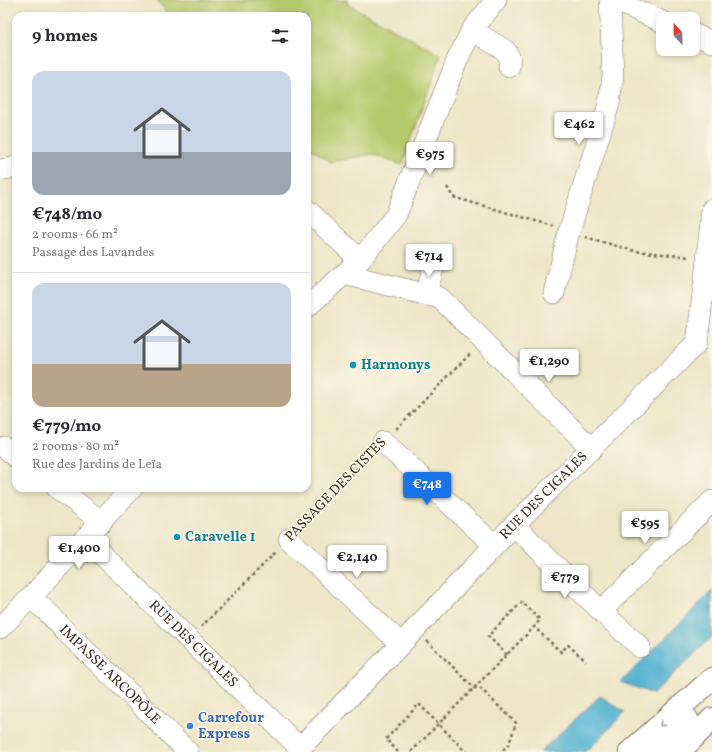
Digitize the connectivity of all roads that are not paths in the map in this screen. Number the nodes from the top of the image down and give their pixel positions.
1 (496, 0) edge
2 (610, 0) edge
3 (614, 0) edge
4 (656, 19) edge
5 (472, 30) junction
6 (700, 37) edge
7 (712, 42) edge
8 (509, 67) dead end
9 (12, 168) edge
10 (0, 170) edge
11 (712, 209) edge
12 (311, 214) edge
13 (360, 260) junction
14 (435, 261) dead end
15 (344, 274) junction
16 (554, 293) dead end
17 (426, 295) junction
18 (311, 303) edge
19 (383, 442) road end
20 (592, 449) junction
21 (62, 492) edge
22 (128, 492) edge
23 (712, 501) edge
24 (102, 522) junction
25 (514, 525) junction
26 (86, 539) junction
27 (289, 539) road end
28 (494, 545) junction
29 (29, 599) junction
30 (602, 612) junction
31 (0, 628) edge
32 (401, 644) junction
33 (640, 647) dead end
34 (712, 679) edge
35 (712, 694) edge
36 (712, 719) edge
37 (302, 750) edge
38 (188, 752) edge
39 (630, 752) edge
40 (655, 752) edge
41 (679, 752) edge

1 - 5 street
2 - 16 street
3 - 4 street
5 - 8 street
5 - 13 street
6 - 7 street
9 - 10 street
11 - 20 street, RUE DES CIGALES
12 - 13 street
13 - 15 street
14 - 17 street
15 - 17 street
15 - 18 street
17 - 20 street
19 - 28 street
20 - 25 street, RUE DES CIGALES
21 - 24 street
22 - 24 street
23 - 30 street
24 - 26 street
25 - 28 street, RUE DES CIGALES
25 - 30 street
26 - 29 street
26 - 37 street, RUE DES CIGALES
27 - 32 street
28 - 32 street, RUE DES CIGALES
29 - 31 street
29 - 38 street, IMPASSE ARCOPÔLE
30 - 33 street
32 - 37 street, RUE DES CIGALES
34 -> 39 highway
35 - 40 highway
36 - 41 highway

